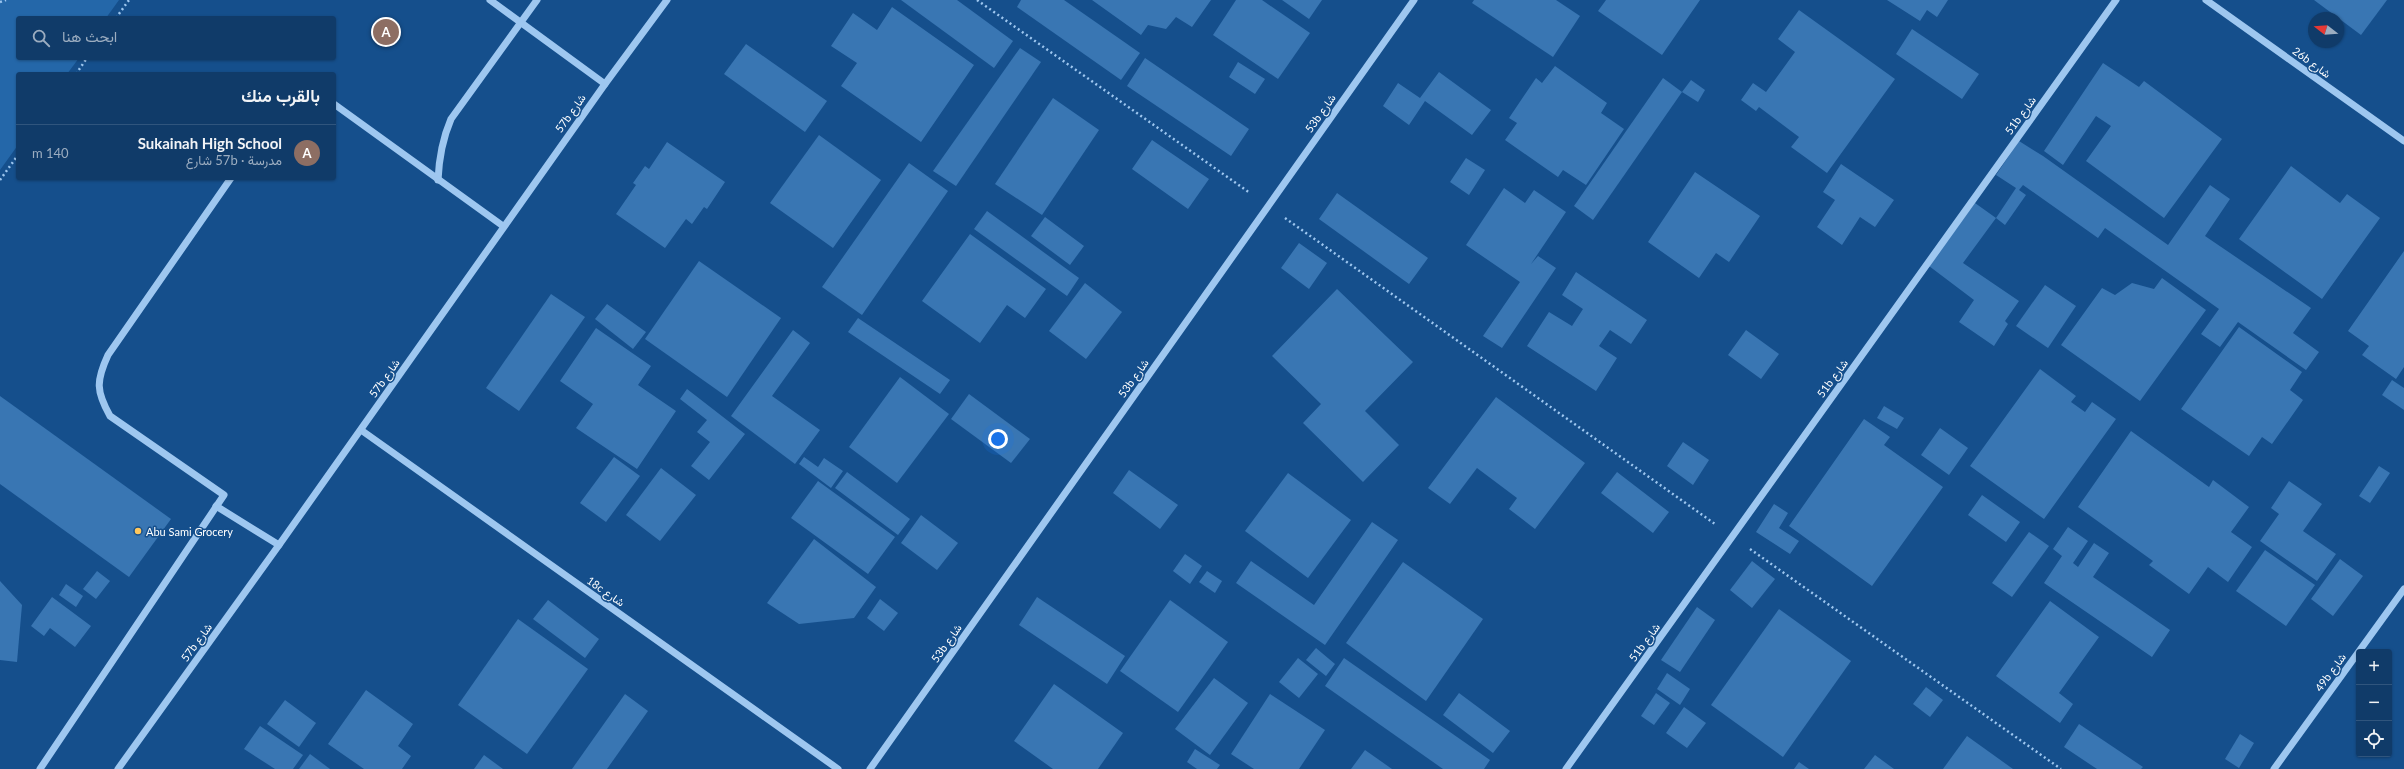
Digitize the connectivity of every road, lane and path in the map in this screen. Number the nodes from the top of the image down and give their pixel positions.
1 (6, 0) edge
2 (129, 0) edge
3 (490, 0) edge
4 (537, 0) edge
5 (668, 0) edge
6 (977, 0) edge
7 (1414, 0) edge
8 (2116, 0) edge
9 (2206, 0) edge
10 (0, 2) edge
11 (117, 16) edge
12 (521, 22) junction
13 (86, 60) edge
14 (77, 72) edge
15 (605, 84) junction
16 (336, 105) edge
17 (2404, 141) edge
18 (16, 158) edge
19 (0, 180) edge
20 (230, 180) edge
21 (438, 180) junction
22 (1268, 205) junction
23 (503, 226) junction
24 (361, 430) junction
25 (216, 506) junction
26 (1732, 536) junction
27 (279, 545) junction
28 (2404, 589) edge
29 (40, 769) edge
30 (118, 769) edge
31 (838, 769) edge
32 (870, 769) edge
33 (1566, 769) edge
34 (2061, 769) edge
35 (2274, 769) edge

1 - 10 path
2 - 11 path
3 - 12 street
4 - 12 street
5 - 15 street, 57b شارع
6 - 22 path
7 - 22 street, 53b شارع
8 - 26 street, 51b شارع
9 - 17 street, 26b شارع
12 - 15 street
12 - 21 street
13 - 14 path
15 - 23 street, 57b شارع
16 - 21 street
18 - 19 path
20 - 25 street
21 - 23 street
22 - 26 path
22 - 32 street, 53b شارع
23 - 24 street, 57b شارع
24 - 27 street, 57b شارع
24 - 31 street, 18c شارع
25 - 27 street
25 - 29 street
26 - 33 street, 51b شارع
26 - 34 path
27 - 30 street, 57b شارع
28 - 35 street, 49b شارع

